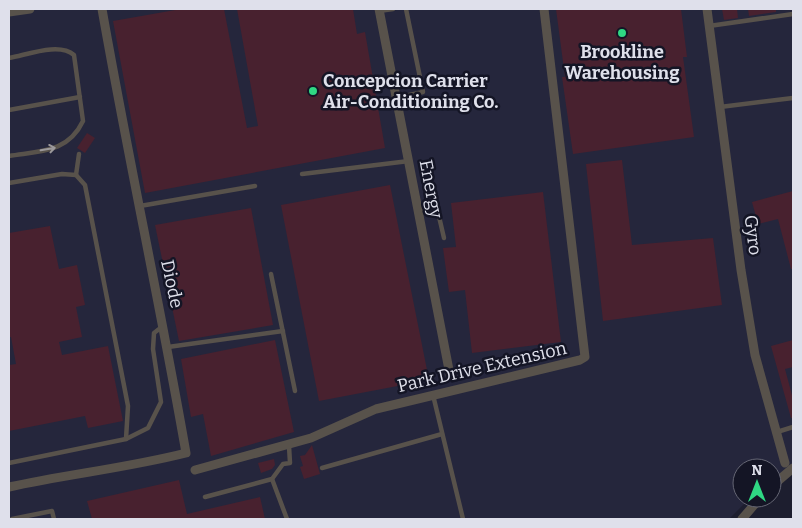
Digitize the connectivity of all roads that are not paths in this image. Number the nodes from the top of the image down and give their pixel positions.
1 (30, 9) edge
2 (102, 9) edge
3 (393, 9) edge
4 (406, 9) edge
5 (544, 9) edge
6 (707, 9) edge
7 (379, 10) edge
8 (9, 12) edge
9 (793, 14) edge
10 (708, 26) junction
11 (9, 58) edge
12 (80, 97) junction
13 (396, 98) junction
14 (793, 98) edge
15 (720, 107) junction
16 (9, 110) edge
17 (79, 154) dead end
18 (9, 156) edge
19 (409, 161) junction
20 (302, 174) dead end
21 (76, 175) junction
22 (9, 183) edge
23 (255, 186) dead end
24 (138, 207) junction
25 (419, 212) junction
26 (444, 238) dead end
27 (271, 274) dead end
28 (164, 326) junction
29 (283, 332) junction
30 (168, 347) junction
31 (450, 375) dead end
32 (295, 391) dead end
33 (432, 394) junction
34 (793, 427) edge
35 (777, 432) junction
36 (442, 434) junction
37 (126, 439) junction
38 (288, 446) junction
39 (9, 463) edge
40 (785, 463) dead end
41 (322, 468) dead end
42 (793, 468) edge
43 (195, 470) dead end
44 (782, 477) edge
45 (272, 479) junction
46 (9, 487) edge
47 (205, 497) dead end
48 (751, 508) edge
49 (12, 519) edge
50 (54, 519) edge
51 (288, 519) edge
52 (463, 519) edge
53 (742, 519) edge

1 - 8 street
2 - 24 street, Diode
3 - 7 lane
4 - 13 lane
5 - 33 street, Park Drive Extension
6 - 10 street, Gyro
7 - 13 street, Energy
9 - 10 lane
10 - 15 street, Gyro
11 - 12 lane
12 - 16 lane
18 -> 12 lane
13 - 19 street, Energy
14 - 15 lane
15 - 35 street, Gyro
17 - 21 lane
19 - 20 lane
19 - 25 street, Energy
21 - 22 lane
21 - 37 lane
23 - 24 lane
24 - 28 street, Diode
25 - 26 lane
25 - 31 street, Energy
27 - 29 lane
28 - 30 street, Diode
28 - 37 lane
29 - 30 lane
29 - 32 lane
30 - 46 street, Diode
33 - 36 lane
33 - 38 street, Park Drive Extension
34 - 35 lane
35 - 40 street, Gyro
36 - 41 lane
36 - 52 lane
37 - 39 lane
38 - 43 street, Park Drive Extension
38 - 45 lane
42 - 44 street
45 - 47 lane
45 - 51 lane
48 - 53 street
49 - 50 lane

